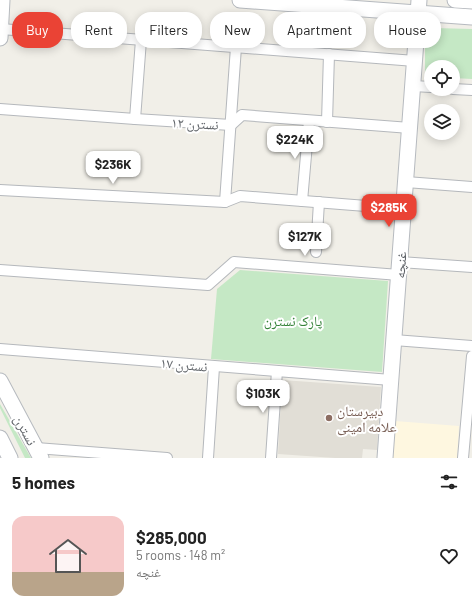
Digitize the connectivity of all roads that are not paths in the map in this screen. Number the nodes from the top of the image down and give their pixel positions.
1 (2, 0) edge
2 (240, 0) edge
3 (455, 0) edge
4 (472, 1) edge
5 (419, 6) edge
6 (472, 17) edge
7 (0, 33) edge
8 (135, 40) edge
9 (139, 48) edge
10 (236, 48) edge
11 (249, 48) edge
12 (329, 54) junction
13 (415, 61) junction
14 (413, 86) junction
15 (424, 87) edge
16 (460, 89) edge
17 (472, 90) edge
18 (0, 109) edge
19 (135, 119) junction
20 (309, 120) junction
21 (327, 122) junction
22 (230, 125) junction
23 (410, 128) junction
24 (406, 182) junction
25 (472, 188) edge
26 (0, 190) edge
27 (302, 201) junction
28 (226, 202) junction
29 (318, 202) junction
30 (404, 209) junction
31 (316, 252) dead end
32 (472, 267) edge
33 (399, 268) junction
34 (0, 270) edge
35 (394, 340) junction
36 (472, 346) edge
37 (0, 349) edge
38 (472, 356) edge
39 (214, 367) junction
40 (277, 371) junction
41 (391, 380) junction
42 (0, 381) edge
43 (471, 387) edge
44 (0, 438) edge
45 (468, 442) edge
46 (38, 453) edge
47 (10, 458) edge
48 (167, 458) edge
49 (208, 458) edge
50 (271, 458) edge
51 (385, 458) edge
52 (463, 458) edge

1 - 7 street
2 - 5 street
3 - 4 street
5 - 6 street
5 - 13 street, غنچه
7 - 8 street
9 - 19 street
10 - 22 street
11 - 12 street
12 - 13 street
12 - 21 street
13 - 14 street, غنچه
14 - 15 street
14 - 23 street, غنچه
16 - 17 street
18 - 19 street, نسترن ۱۲
19 - 22 street, نسترن ۱۲
20 - 21 street, نسترن ۱۲
20 - 22 street, نسترن ۱۲
20 - 27 street
21 - 23 street, نسترن ۱۲
22 - 28 street
23 - 24 street, غنچه
24 - 25 street
24 - 30 street, غنچه
26 - 28 street
27 - 28 street
27 - 29 street
29 - 30 street
29 - 31 street
30 - 33 street, غنچه
32 - 33 street
33 - 34 street
33 - 35 street, غنچه
35 - 36 street
35 - 41 street, غنچه
37 - 39 street, نسترن ۱۷
38 - 43 street
39 - 40 street, نسترن ۱۷
39 - 49 street
40 - 41 street, نسترن ۱۷
40 - 50 street
41 - 51 street, غنچه
42 - 46 street, نسترن
43 - 45 street
44 - 47 street
45 - 52 street
46 - 48 street

